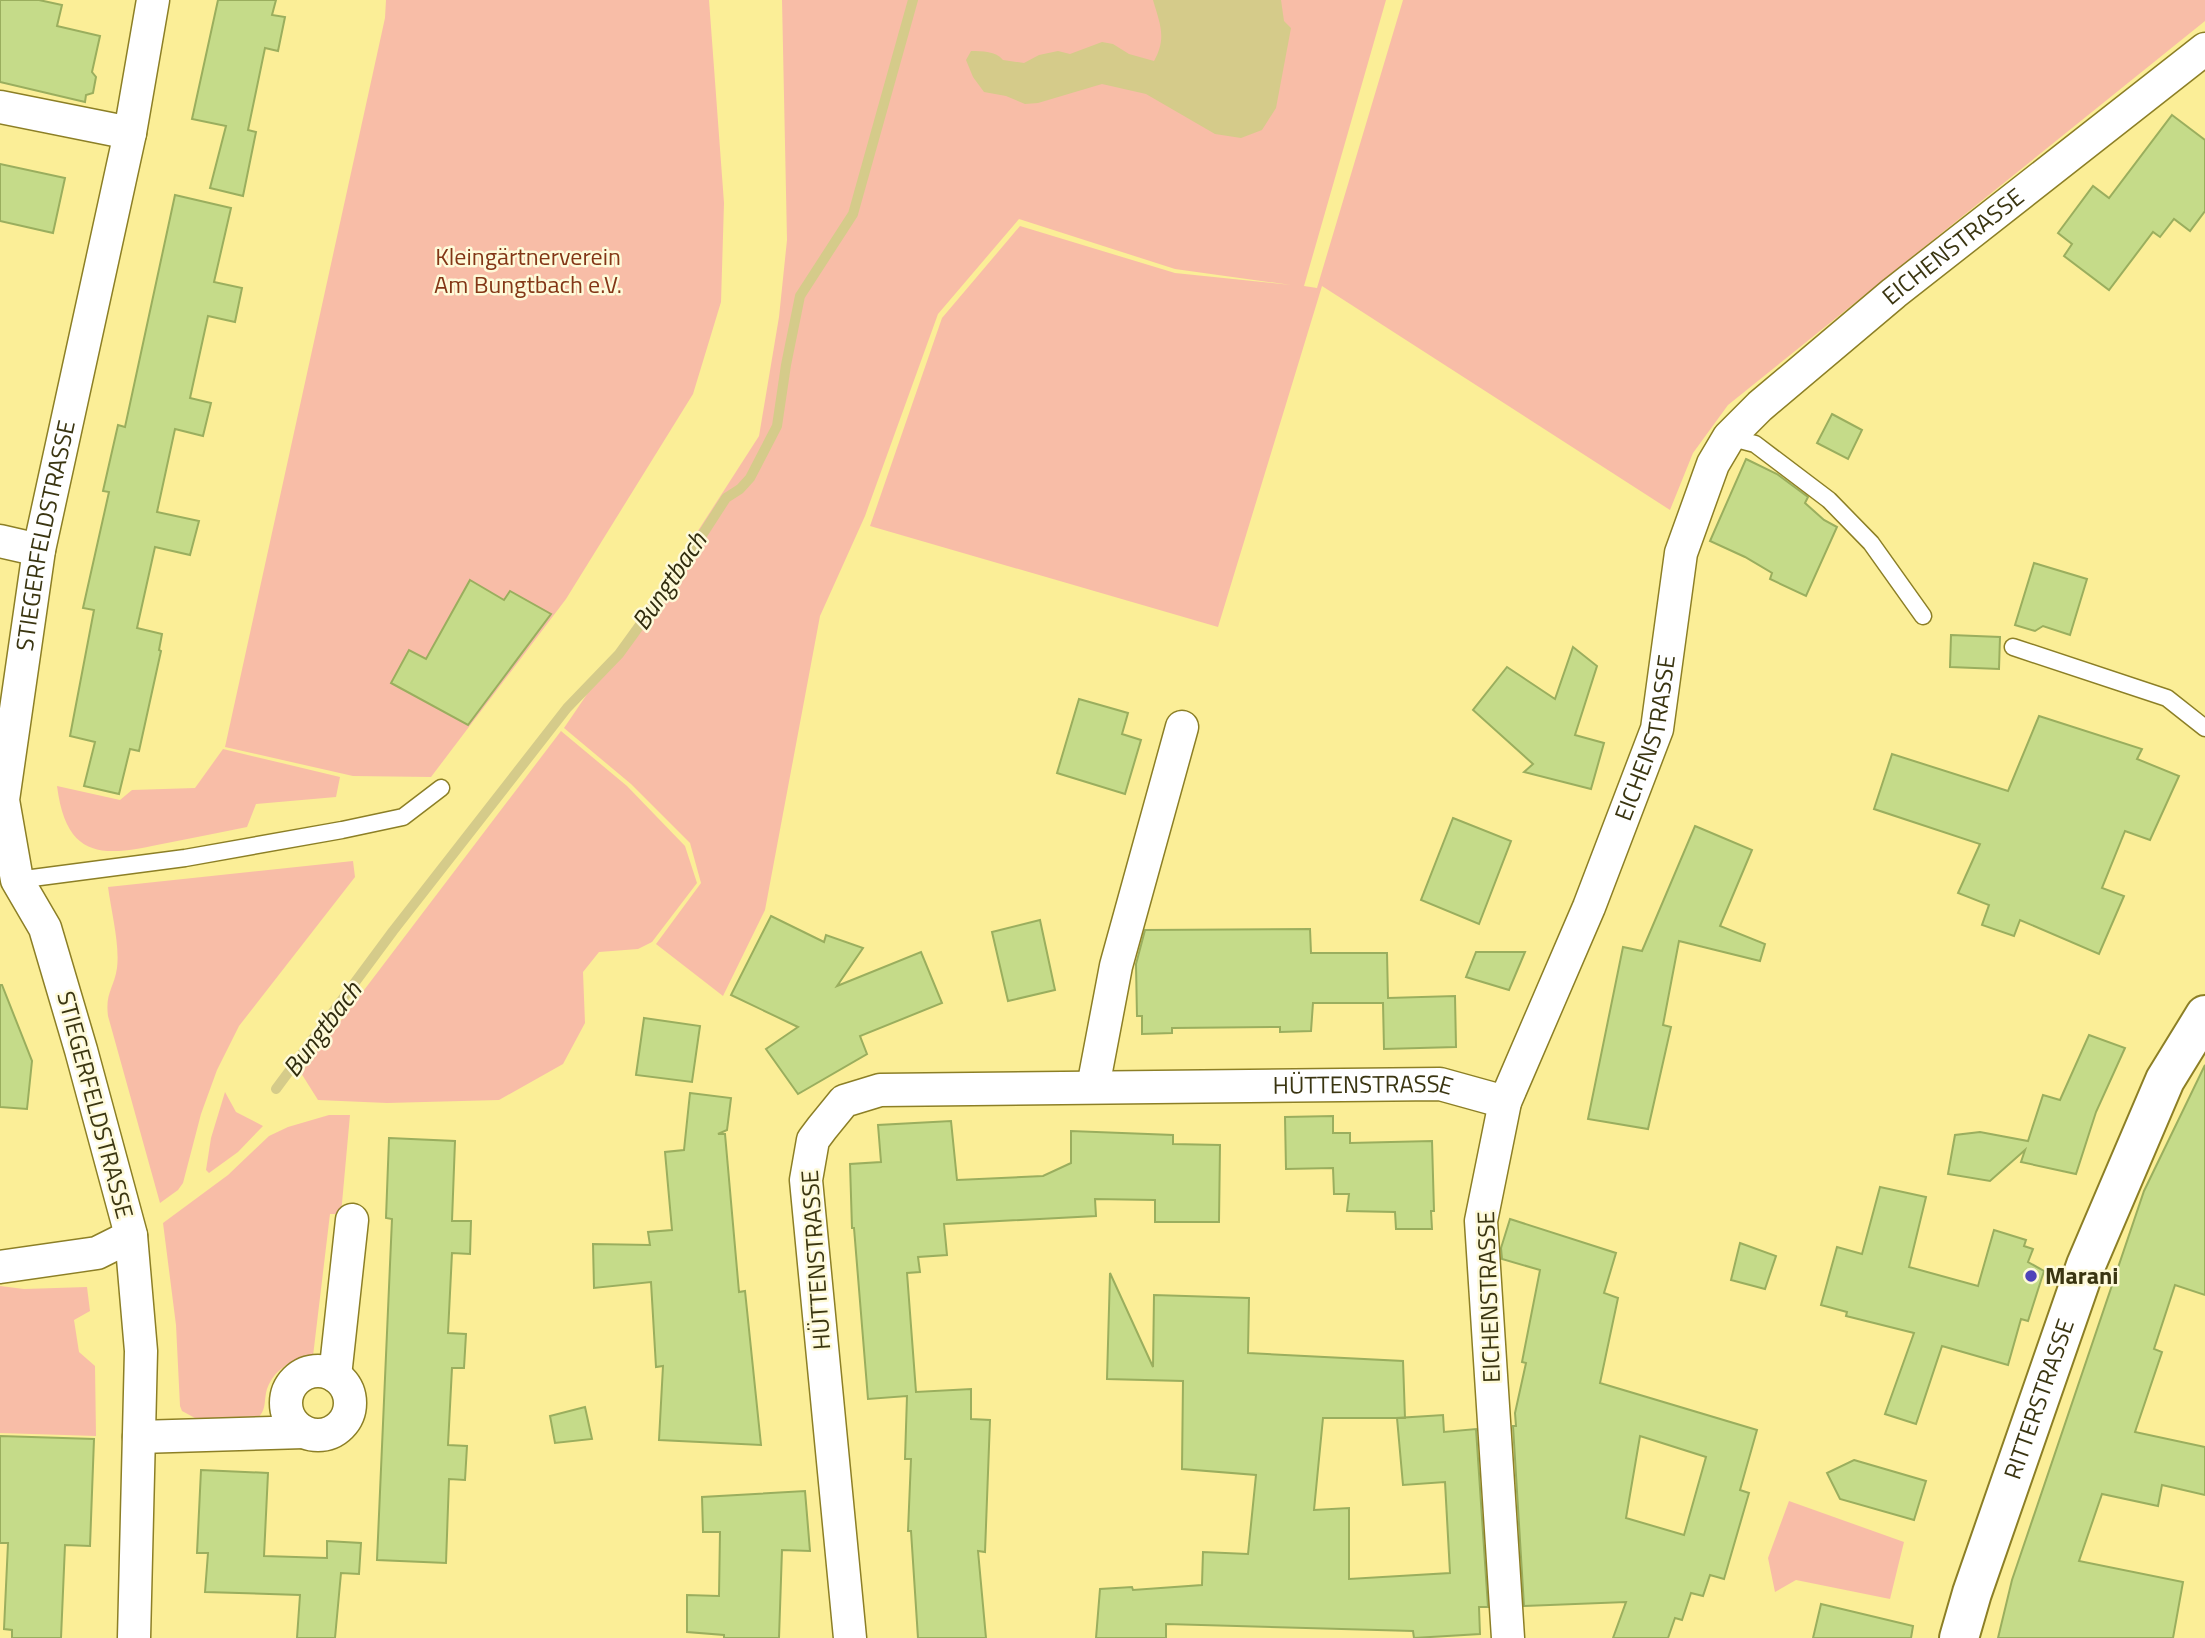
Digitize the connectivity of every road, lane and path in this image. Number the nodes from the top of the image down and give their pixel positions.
1 (153, 0) edge
2 (2205, 49) edge
3 (0, 107) edge
4 (130, 133) junction
5 (1729, 437) junction
6 (0, 541) edge
7 (39, 550) junction
8 (1923, 616) dead end
9 (2013, 648) dead end
10 (1182, 727) dead end
11 (2205, 729) edge
12 (441, 788) dead end
13 (8, 879) edge
14 (2205, 1015) edge
15 (1093, 1087) junction
16 (1505, 1102) junction
17 (352, 1220) dead end
18 (131, 1236) junction
19 (0, 1267) edge
20 (335, 1376) junction
21 (304, 1432) junction
22 (139, 1437) junction
23 (134, 1638) edge
24 (850, 1638) edge
25 (1508, 1638) edge
26 (1959, 1638) edge

1 - 4 street, STIEGERFELDSTRASSE
2 - 5 street, EICHENSTRASSE
3 - 4 street
4 - 7 street, STIEGERFELDSTRASSE
5 - 8 lane
5 - 16 street, EICHENSTRASSE
6 - 7 street
7 - 13 street, STIEGERFELDSTRASSE
9 - 11 lane
10 - 15 street
12 - 13 lane
13 - 18 street, STIEGERFELDSTRASSE
14 - 26 main road, RITTERSTRASSE
15 - 16 street, HÜTTENSTRASSE
15 - 24 street, HÜTTENSTRASSE
16 - 25 street, EICHENSTRASSE
17 - 20 street
18 - 19 street
18 - 22 street, STIEGERFELDSTRASSE
20 - 21 street
20 - 21 street
21 - 22 street
22 - 23 street, STIEGERFELDSTRASSE

